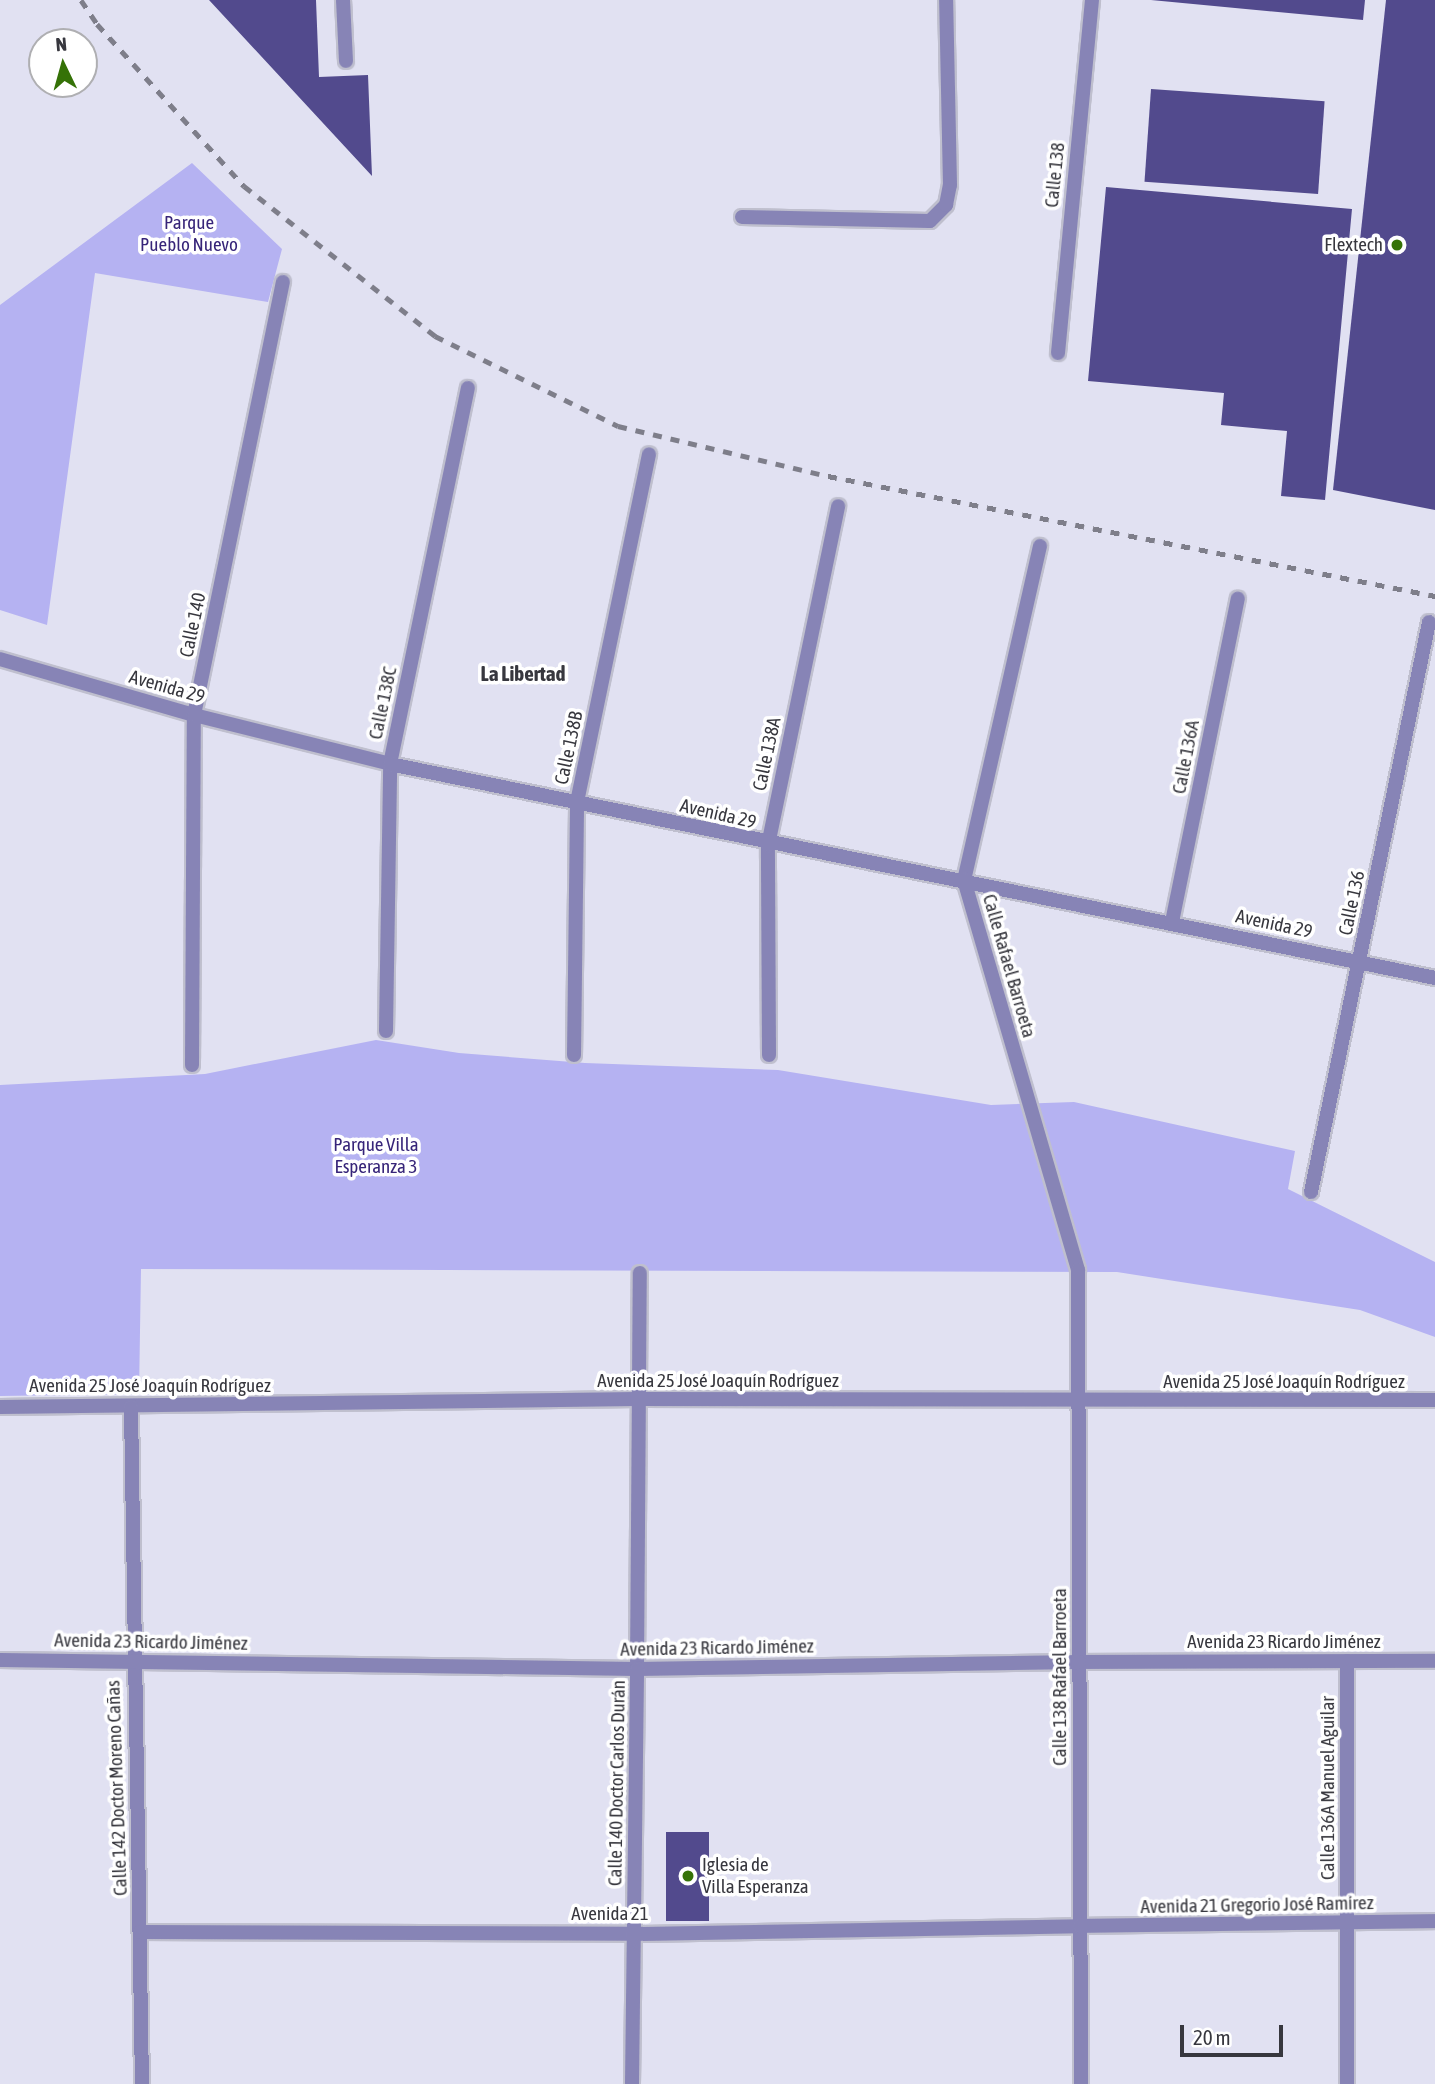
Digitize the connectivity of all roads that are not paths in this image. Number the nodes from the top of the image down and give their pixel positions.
1 (343, 0) edge
2 (946, 0) edge
3 (1092, 0) edge
4 (346, 61) dead end
5 (742, 217) dead end
6 (283, 282) dead end
7 (1058, 353) dead end
8 (468, 388) dead end
9 (649, 454) dead end
10 (838, 506) dead end
11 (1040, 546) dead end
12 (1238, 599) dead end
13 (1429, 622) dead end
14 (0, 659) edge
15 (194, 715) junction
16 (390, 764) junction
17 (577, 802) junction
18 (768, 845) junction
19 (964, 880) junction
20 (1172, 922) junction
21 (1359, 962) junction
22 (1435, 978) edge
23 (386, 1031) dead end
24 (574, 1055) dead end
25 (769, 1055) dead end
26 (192, 1065) dead end
27 (1311, 1192) dead end
28 (1078, 1270) joint
29 (640, 1273) dead end
30 (637, 1399) junction
31 (1435, 1401) edge
32 (1079, 1403) junction
33 (0, 1407) edge
34 (131, 1407) junction
35 (0, 1660) edge
36 (133, 1660) junction
37 (1347, 1661) junction
38 (1435, 1661) edge
39 (1079, 1662) junction
40 (637, 1669) junction
41 (1435, 1922) edge
42 (1348, 1923) junction
43 (1080, 1926) junction
44 (140, 1932) junction
45 (635, 1934) junction
46 (142, 2084) edge
47 (632, 2084) edge
48 (1081, 2084) edge
49 (1347, 2084) edge

1 - 4 street
2 - 5 street
3 - 7 street, Calle 138
6 - 15 street, Calle 140
8 - 16 street, Calle 138C
9 - 17 street, Calle 138B
10 - 18 street, Calle 138A
11 - 19 street, Calle Rafael Barroeta
12 - 20 street, Calle 136A
13 - 21 street, Calle 136
14 - 15 street, Avenida 29
15 - 16 street, Avenida 29
15 - 26 street, Calle 140
16 - 17 street, Avenida 29
16 - 23 street, Calle 138C
17 - 18 street, Avenida 29
17 - 24 street, Calle 138B
18 - 19 street, Avenida 29
18 - 25 street, Calle 138A
19 - 20 street, Avenida 29
19 - 28 street, Calle Rafael Barroeta
20 - 21 street, Avenida 29
21 - 22 street, Avenida 29
21 - 27 street, Calle 136
28 - 32 street, Calle 138 Rafael Barroeta
29 - 30 street, Calle 140 Doctor Carlos Durán
30 - 32 street, Avenida 25 José Joaquín Rodríguez
30 - 34 street, Avenida 25 José Joaquín Rodríguez
30 - 40 street, Calle 140 Doctor Carlos Durán
31 - 32 street, Avenida 25 José Joaquín Rodríguez
32 - 39 street, Calle 138 Rafael Barroeta
33 - 34 street, Avenida 25 José Joaquín Rodríguez
34 - 36 street, Calle 142 Doctor Moreno Cañas
35 - 36 street, Avenida 23 Ricardo Jiménez
36 - 40 street, Avenida 23 Ricardo Jiménez
36 - 44 street, Calle 142 Doctor Moreno Cañas
37 - 38 street, Avenida 23 Ricardo Jiménez
37 - 39 street, Avenida 23 Ricardo Jiménez
37 - 42 street, Calle 136A Manuel Aguilar
39 - 40 street, Avenida 23 Ricardo Jiménez
39 - 43 street, Calle 138 Rafael Barroeta
40 - 45 street, Calle 140 Doctor Carlos Durán
41 - 42 street, Avenida 21 Gregorio José Ramírez
42 - 43 street, Avenida 21 Gregorio José Ramírez
42 - 49 street, Calle 136A Manuel Aguilar
43 - 45 street, Avenida 21
43 - 48 street, Calle 138 Rafael Barroeta
44 - 45 street, Avenida 21
44 - 46 street, Calle 142 Doctor Moreno Cañas
45 - 47 street, Calle 140 Doctor Carlos Durán

